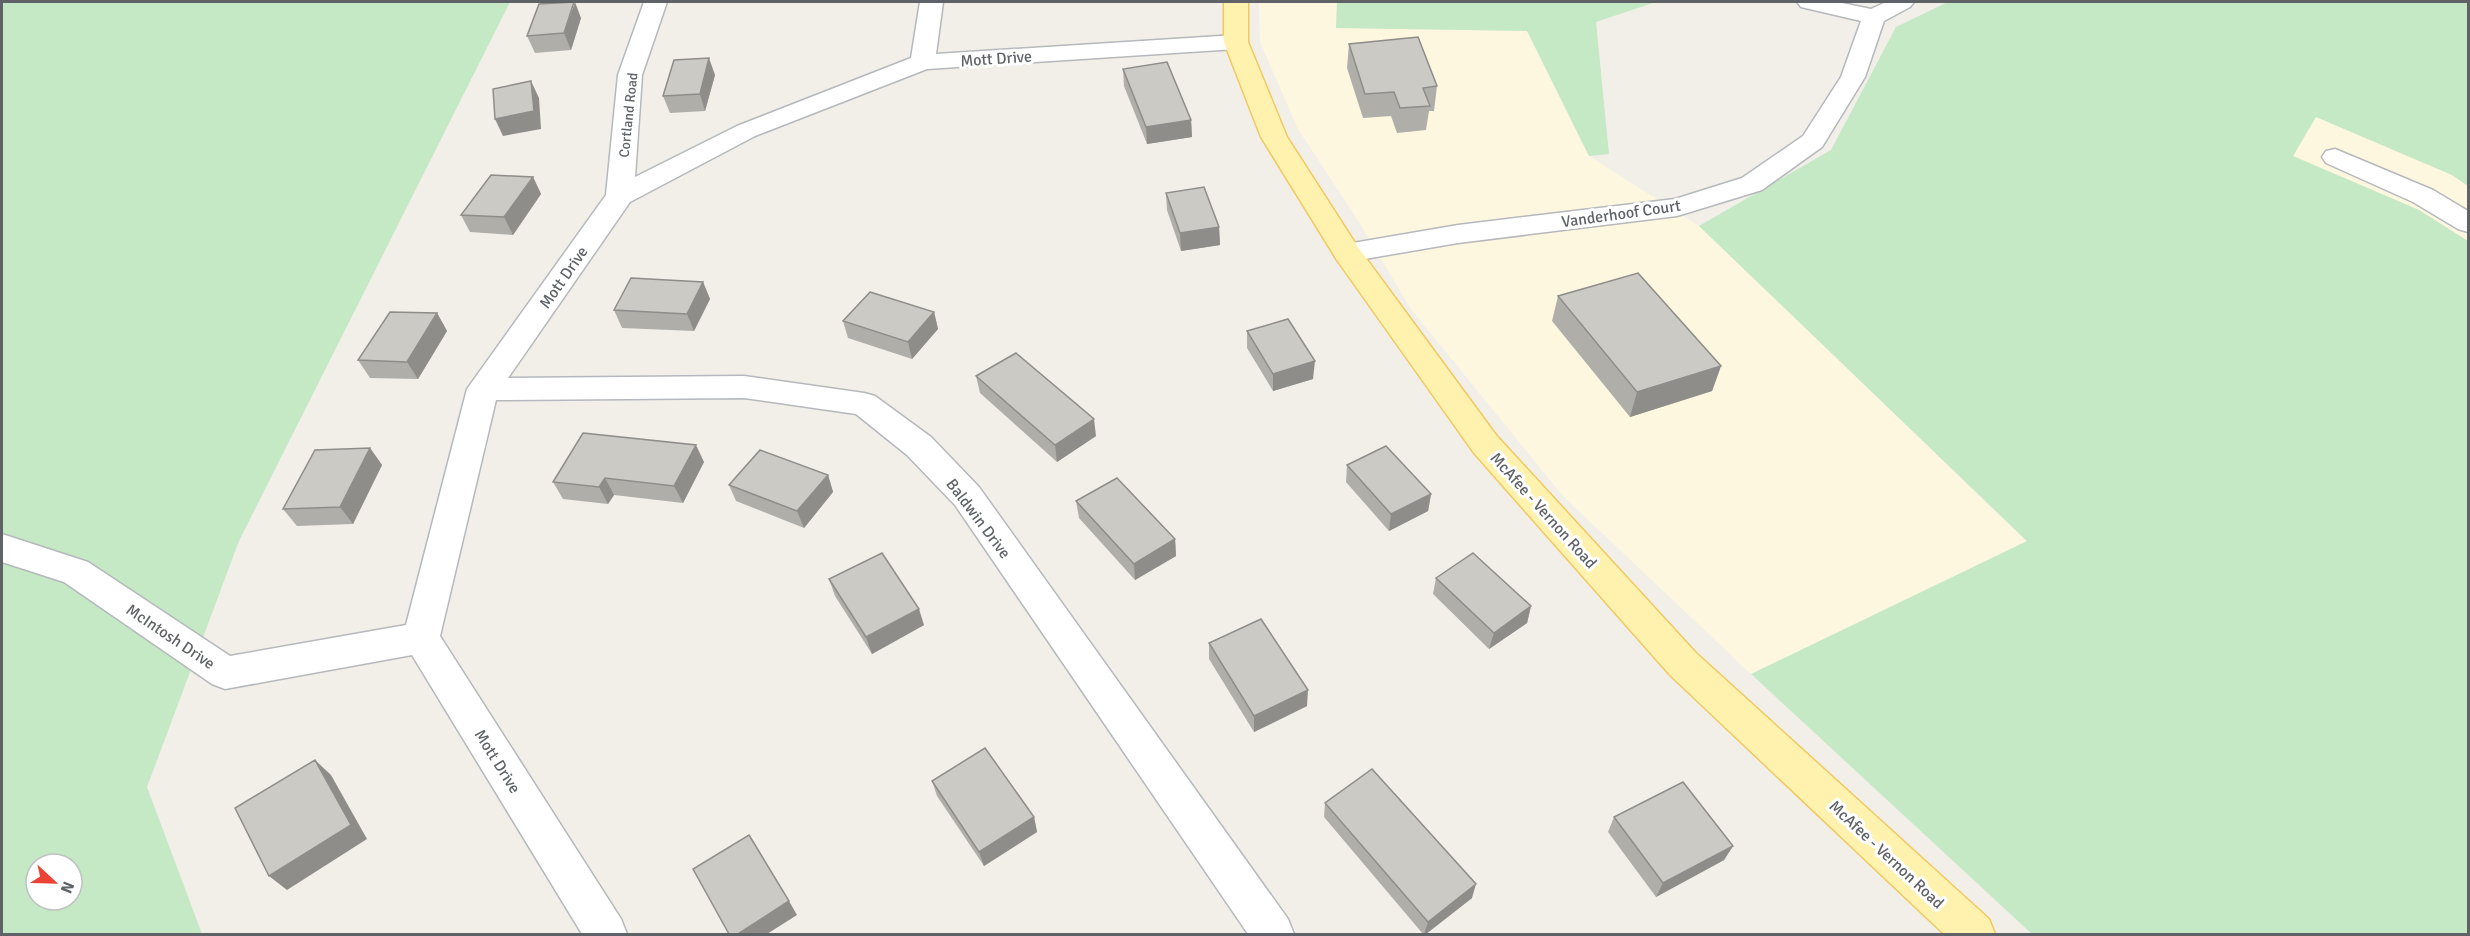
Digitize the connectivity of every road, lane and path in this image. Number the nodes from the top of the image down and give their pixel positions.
1 (655, 2) edge
2 (931, 2) edge
3 (1236, 2) edge
4 (1809, 2) edge
5 (1902, 2) edge
6 (1874, 17) junction
7 (1236, 42) junction
8 (923, 62) junction
9 (2335, 157) dead end
10 (620, 196) junction
11 (2469, 223) edge
12 (1347, 254) junction
13 (483, 389) junction
14 (2, 548) edge
15 (421, 638) junction
16 (606, 934) edge
17 (1273, 934) edge
18 (1974, 934) edge

1 - 10 street, Cortland Road
2 - 8 street
3 - 7 main road, McAfee - Vernon Road
4 - 6 street
5 - 6 street
6 - 12 street, Vanderhoof Court
7 - 8 street, Mott Drive
7 - 12 main road, McAfee - Vernon Road
8 - 10 street, Mott Drive
9 - 11 street
10 - 13 street, Mott Drive
12 - 18 main road, McAfee - Vernon Road
13 - 15 street, Mott Drive
13 - 17 street, Baldwin Drive
14 - 15 street, McIntosh Drive
15 - 16 street, Mott Drive

